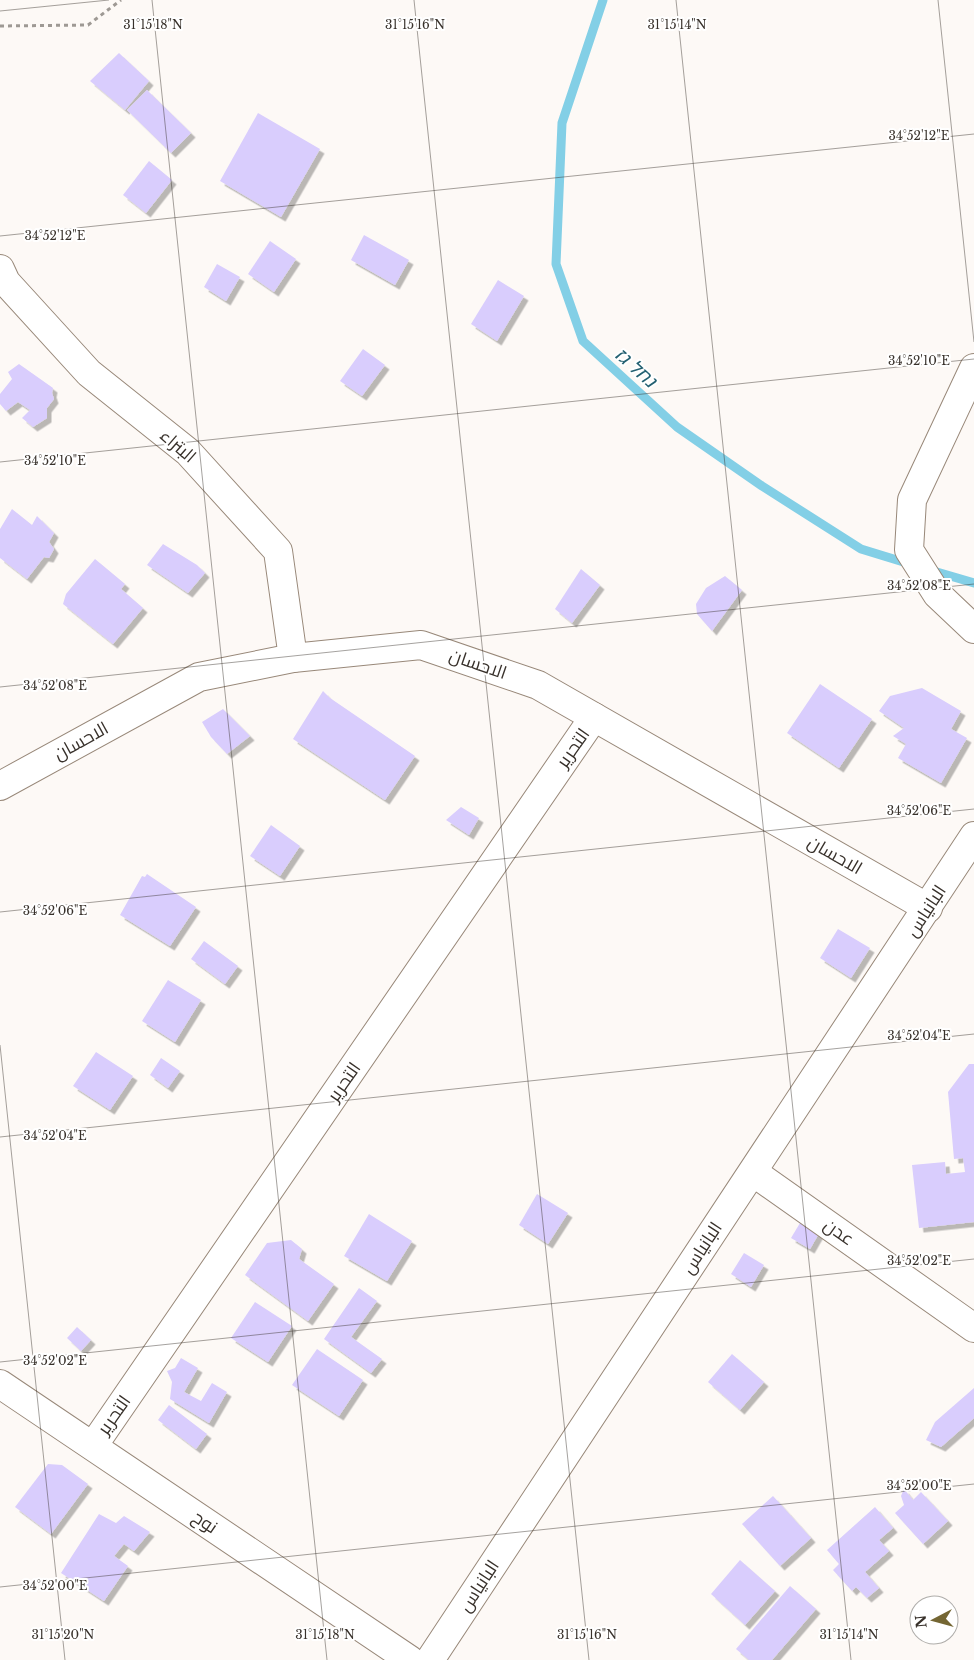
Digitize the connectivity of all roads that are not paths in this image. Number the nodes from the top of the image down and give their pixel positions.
1 (0, 269) edge
2 (974, 368) edge
3 (974, 629) edge
4 (292, 658) junction
5 (594, 717) junction
6 (0, 786) edge
7 (974, 836) edge
8 (928, 908) junction
9 (753, 1172) junction
10 (974, 1328) edge
11 (0, 1384) edge
12 (93, 1446) junction
13 (410, 1660) edge
14 (430, 1660) edge

1 - 4 street, البتراء
2 - 3 street
4 - 5 street, الاحسان
4 - 6 street, الاحسان
5 - 8 street, الاحسان
5 - 12 street, التحرير
7 - 8 street, البانياس
8 - 9 street, البانياس
9 - 10 street, عدن
9 - 14 street, البانياس
11 - 12 street, نوح
12 - 13 street, نوح

